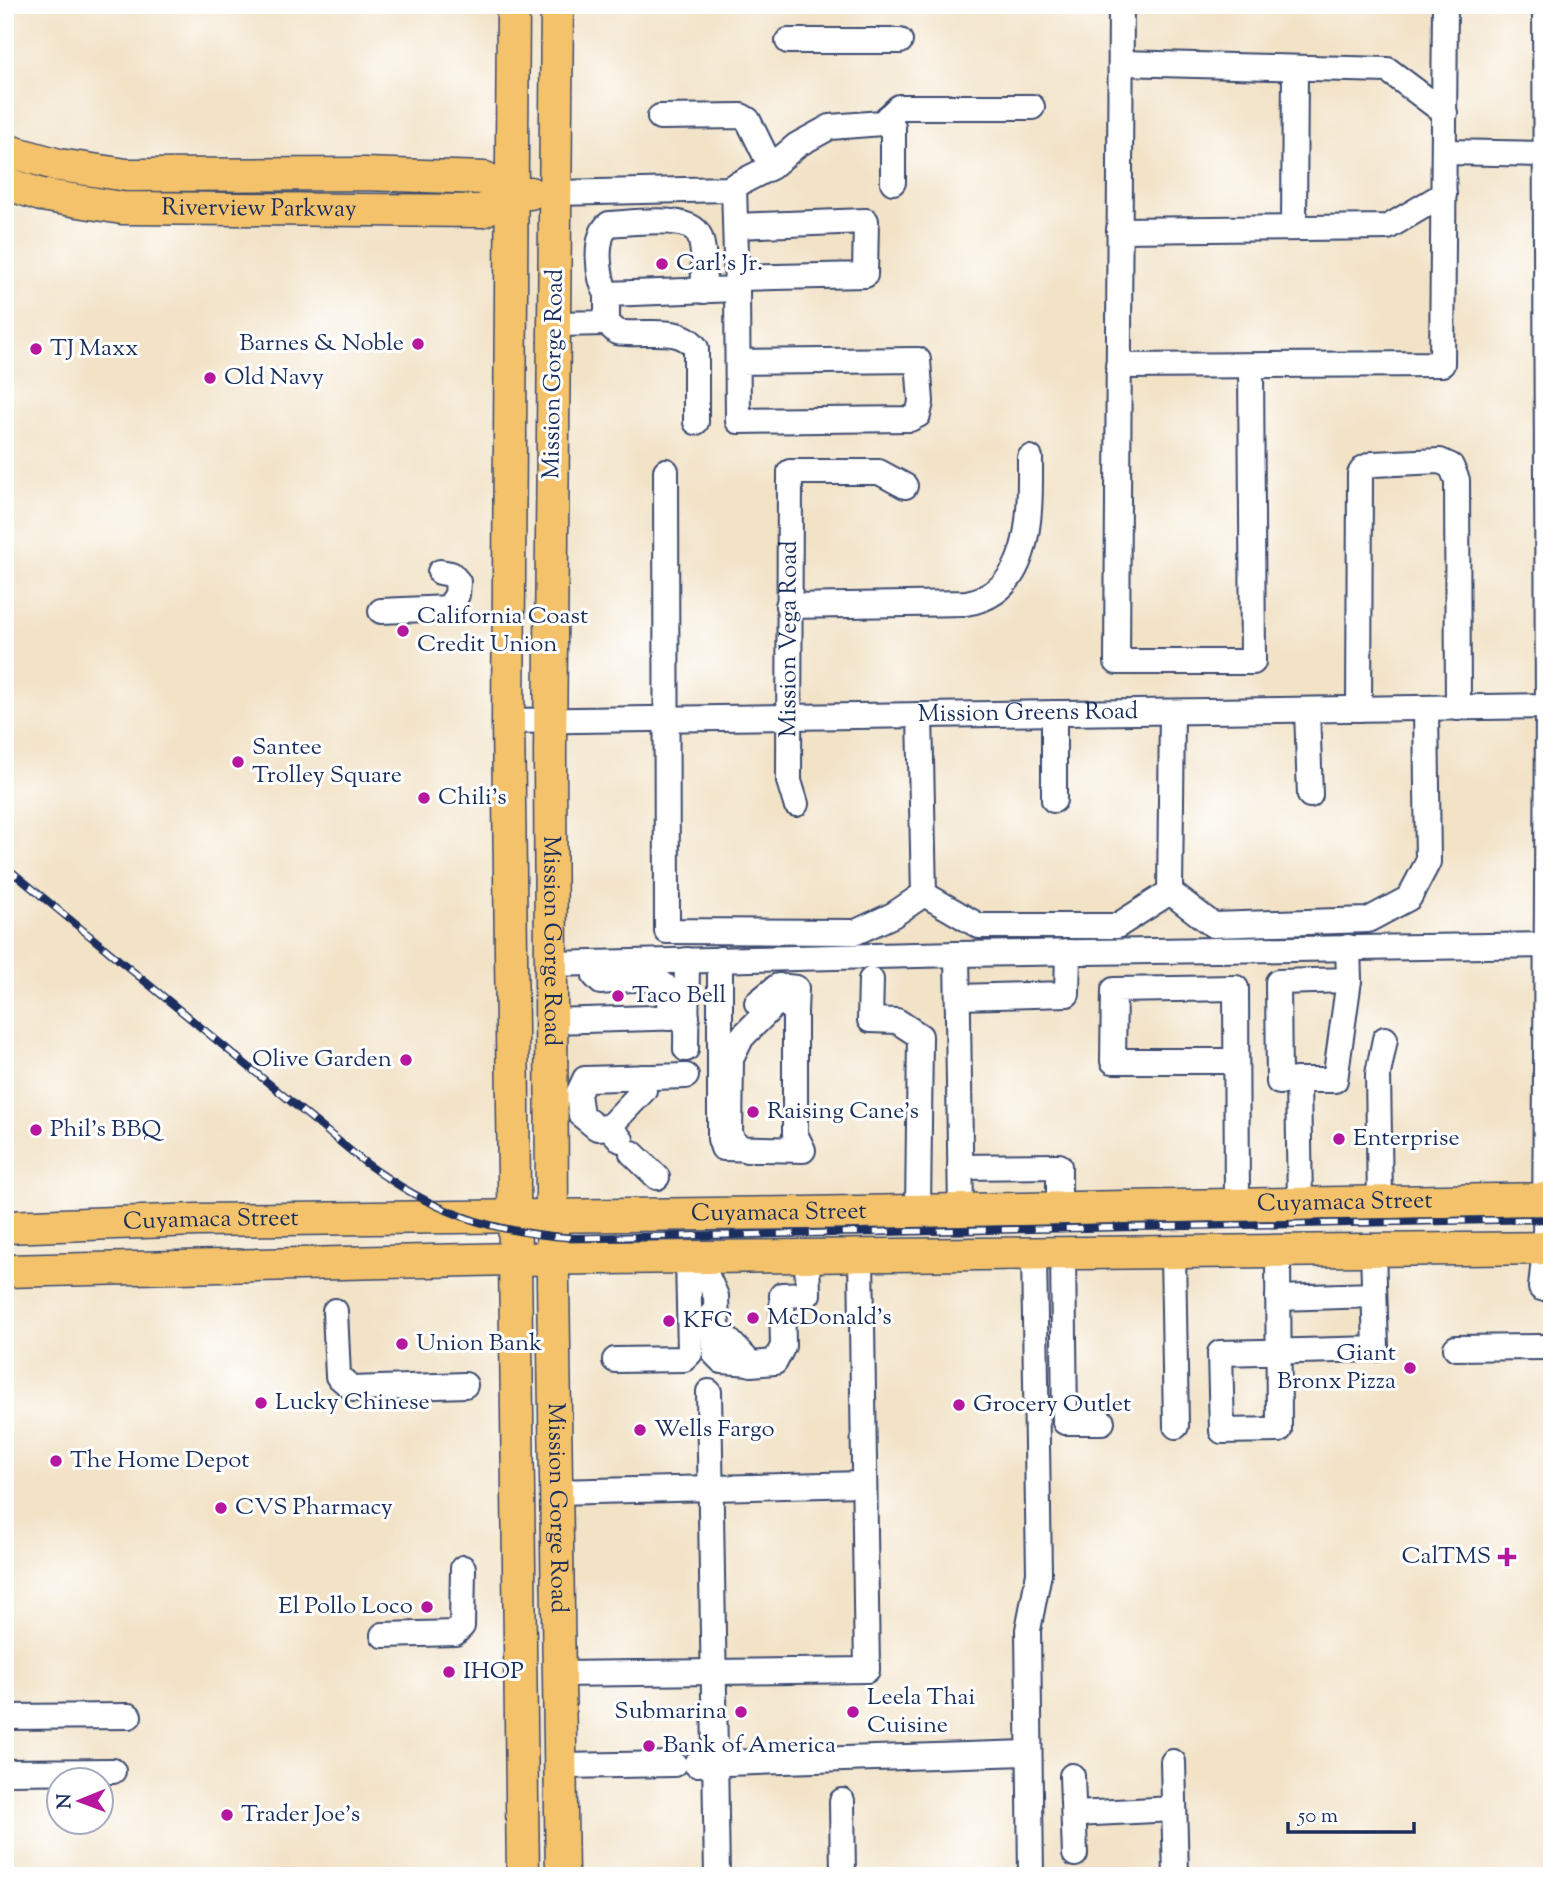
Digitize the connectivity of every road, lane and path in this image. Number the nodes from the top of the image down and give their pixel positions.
1 (513, 5) edge
2 (557, 5) edge
3 (1121, 5) edge
4 (1445, 5) edge
5 (1545, 5) edge
6 (789, 41) dead end
7 (900, 41) dead end
8 (1548, 50) edge
9 (1121, 63) junction
10 (1295, 69) junction
11 (1032, 107) dead end
12 (1445, 113) junction
13 (660, 117) dead end
14 (888, 117) junction
15 (5, 150) edge
16 (1445, 152) junction
17 (1546, 154) junction
18 (771, 167) junction
19 (893, 182) dead end
20 (5, 183) edge
21 (734, 186) junction
22 (556, 192) junction
23 (513, 194) junction
24 (1444, 194) junction
25 (736, 226) junction
26 (1293, 226) junction
27 (1119, 230) junction
28 (737, 284) junction
29 (704, 291) junction
30 (607, 295) junction
31 (607, 323) junction
32 (555, 324) junction
33 (738, 362) junction
34 (1118, 366) junction
35 (1251, 366) junction
36 (696, 422) dead end
37 (1030, 458) dead end
38 (666, 471) dead end
39 (905, 486) dead end
40 (1549, 563) edge
41 (440, 572) dead end
42 (788, 606) junction
43 (381, 611) dead end
44 (1550, 706) edge
45 (1426, 708) junction
46 (1458, 708) junction
47 (1359, 709) junction
48 (1307, 710) junction
49 (1172, 712) junction
50 (1054, 713) junction
51 (920, 715) junction
52 (788, 717) junction
53 (665, 719) junction
54 (550, 720) junction
55 (508, 721) junction
56 (1310, 796) dead end
57 (1054, 800) dead end
58 (796, 804) dead end
59 (1170, 892) junction
60 (924, 894) junction
61 (1549, 944) edge
62 (1348, 947) junction
63 (1068, 952) junction
64 (957, 954) junction
65 (720, 959) junction
66 (687, 960) junction
67 (594, 963) junction
68 (551, 964) junction
69 (871, 980) dead end
70 (1349, 981) junction
71 (958, 997) junction
72 (678, 1018) junction
73 (551, 1021) junction
74 (1385, 1039) dead end
75 (687, 1049) dead end
76 (1236, 1061) junction
77 (686, 1076) dead end
78 (643, 1077) junction
79 (1298, 1080) junction
80 (620, 1140) junction
81 (747, 1150) junction
82 (960, 1167) junction
83 (657, 1177) dead end
84 (1548, 1199) edge
85 (1380, 1202) junction
86 (1300, 1204) junction
87 (1237, 1205) junction
88 (1059, 1208) junction
89 (961, 1210) junction
90 (918, 1211) junction
91 (552, 1215) junction
92 (512, 1216) junction
93 (5, 1227) edge
94 (1549, 1248) edge
95 (1373, 1250) junction
96 (1278, 1251) junction
97 (1172, 1252) junction
98 (1049, 1253) junction
99 (861, 1255) junction
100 (807, 1256) junction
101 (552, 1258) junction
102 (513, 1259) junction
103 (5, 1271) edge
104 (701, 1272) junction
105 (1552, 1288) edge
106 (1374, 1295) junction
107 (1278, 1298) junction
108 (334, 1311) dead end
109 (1542, 1347) dead end
110 (1456, 1348) dead end
111 (615, 1360) dead end
112 (465, 1385) dead end
113 (709, 1391) dead end
114 (1102, 1422) dead end
115 (1176, 1426) dead end
116 (864, 1484) junction
117 (711, 1488) junction
118 (556, 1492) junction
119 (463, 1568) dead end
120 (383, 1635) dead end
121 (714, 1672) junction
122 (559, 1674) junction
123 (130, 1716) dead end
124 (5, 1717) edge
125 (1029, 1753) junction
126 (521, 1757) junction
127 (1172, 1762) dead end
128 (696, 1764) junction
129 (562, 1766) junction
130 (5, 1772) edge
131 (46, 1772) edge
132 (1072, 1776) dead end
133 (842, 1801) dead end
134 (1174, 1809) junction
135 (1074, 1814) junction
136 (1075, 1854) dead end
137 (523, 1876) edge
138 (550, 1876) edge
139 (562, 1876) edge
140 (717, 1876) edge
141 (843, 1876) edge
142 (1031, 1876) edge
143 (1176, 1876) edge

1 - 23 main road, Mission Gorge Road
2 - 22 main road, Mission Gorge Road
3 - 9 street
4 - 12 street
5 - 8 street
6 - 7 street
8 - 17 street
9 - 10 street
9 - 27 street
10 - 12 street
10 - 26 street
11 - 14 street
12 - 16 street
13 - 18 street
14 - 18 street
14 - 19 street
15 - 23 main road, Riverview Parkway
16 - 17 street
16 - 24 street
17 - 40 street
18 - 21 street
20 - 23 main road, Riverview Parkway
21 - 22 street
21 - 25 street
22 - 23 main road, Riverview Parkway
22 - 32 main road, Mission Gorge Road
23 - 55 main road, Mission Gorge Road
24 - 26 street
24 - 35 street
25 - 28 street
25 - 28 street
26 - 27 street
27 - 34 street
28 - 29 street
28 - 33 street
29 - 30 street
29 - 30 street
30 - 31 street
31 - 32 street
31 - 36 street
32 - 54 main road, Mission Gorge Road
33 - 33 street
34 - 35 street
34 - 35 street
37 - 42 street
38 - 53 street
39 - 42 street, Mission Vega Road
40 - 44 street
41 - 43 street
42 - 52 street, Mission Vega Road
44 - 46 street, Mission Greens Road
44 - 61 street
45 - 46 street, Mission Greens Road
45 - 47 street, Mission Greens Road
45 - 59 street
46 - 47 street
47 - 48 street, Mission Greens Road
48 - 49 street, Mission Greens Road
48 - 56 street
49 - 50 street, Mission Greens Road
49 - 59 street
50 - 51 street, Mission Greens Road
50 - 57 street
51 - 52 street, Mission Greens Road
51 - 60 street
52 - 53 street, Mission Greens Road
52 - 58 street, Mission Vega Road
53 - 54 street, Mission Greens Road
53 - 60 street
54 - 55 street, Mission Greens Road
54 - 68 main road, Mission Gorge Road
55 - 92 main road, Mission Gorge Road
59 - 60 street
61 - 62 street
61 - 84 street
62 - 63 street
62 - 70 street
63 - 64 street
63 - 71 street
64 - 65 street
64 - 71 street
65 - 66 street
65 - 81 street
66 - 67 street
66 - 72 street
67 - 68 street
67 - 72 street
68 - 73 main road, Mission Gorge Road
69 - 90 street
70 - 79 street
70 - 79 street
71 - 82 street
72 - 73 street
72 - 75 street
73 - 91 main road, Mission Gorge Road
74 - 85 street
76 - 76 street
76 - 87 street
77 - 78 street
78 - 80 street
78 - 80 street
79 - 86 street
80 - 83 street
81 - 81 street
82 - 88 street
82 - 89 street
84 - 85 main road, Cuyamaca Street
84 - 94 street
85 - 86 main road, Cuyamaca Street
86 - 87 main road, Cuyamaca Street
87 - 88 main road, Cuyamaca Street
88 - 89 main road, Cuyamaca Street
89 - 90 main road, Cuyamaca Street
90 - 91 main road, Cuyamaca Street
91 - 92 main road, Cuyamaca Street
91 - 101 main road, Mission Gorge Road
92 - 93 main road, Cuyamaca Street
92 - 102 main road, Mission Gorge Road
94 - 95 main road, Cuyamaca Street
94 - 105 street
95 - 96 main road, Cuyamaca Street
95 - 106 street
96 - 97 main road, Cuyamaca Street
96 - 107 street
97 - 98 main road, Cuyamaca Street
97 - 115 street
98 - 99 main road, Cuyamaca Street
98 - 114 street
98 - 125 street
99 - 100 main road, Cuyamaca Street
99 - 116 street
100 - 104 main road, Cuyamaca Street
100 - 104 street
101 - 102 main road, Cuyamaca Street
101 - 104 main road, Cuyamaca Street
101 - 118 main road, Mission Gorge Road
102 - 103 main road, Cuyamaca Street
102 - 126 main road, Mission Gorge Road
104 - 111 street
106 - 107 street
106 - 107 street
108 - 112 street
109 - 110 street
113 - 117 street
116 - 117 street
116 - 121 street
117 - 118 street
117 - 121 street
118 - 122 main road, Mission Gorge Road
119 - 120 street
121 - 122 street
121 - 128 street
122 - 129 main road, Mission Gorge Road
123 - 124 street
125 - 128 street
125 - 142 street
126 - 137 main road, Mission Gorge Road
126 - 138 main road
127 - 134 street
128 - 129 street
128 - 140 street
129 - 139 main road, Mission Gorge Road
130 - 131 street
132 - 135 street
133 - 141 street
134 - 135 street
134 - 143 street
135 - 136 street

